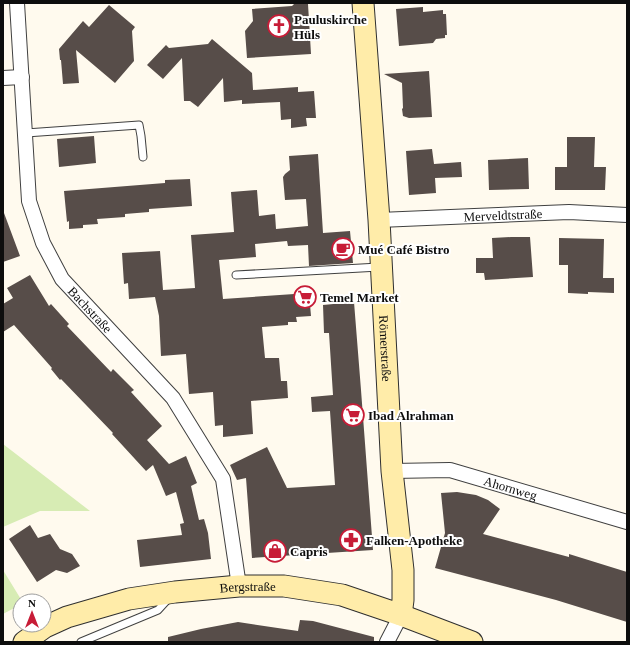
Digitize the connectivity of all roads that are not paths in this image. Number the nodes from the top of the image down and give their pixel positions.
1 (17, 3) edge
2 (363, 3) edge
3 (22, 77) junction
4 (3, 78) edge
5 (26, 133) junction
6 (143, 157) dead end
7 (627, 215) edge
8 (379, 220) junction
9 (382, 267) junction
10 (236, 275) dead end
11 (392, 471) junction
12 (627, 522) edge
13 (239, 586) junction
14 (175, 592) junction
15 (401, 615) junction
16 (24, 642) edge
17 (81, 642) edge
18 (387, 642) edge
19 (472, 642) edge

1 - 3 street, Bachstraße
2 - 8 main road, Römerstraße
3 - 4 street
3 - 5 street, Bachstraße
5 - 6 lane
5 - 13 street, Bachstraße
7 - 8 street, Merveldtstraße
8 - 9 main road, Römerstraße
9 - 10 lane
9 - 11 main road, Römerstraße
11 - 12 street, Ahornweg
11 - 15 main road, Römerstraße
13 - 14 main road, Bergstraße
13 - 15 main road, Bergstraße
14 - 16 main road, Bergstraße
14 - 17 lane
15 - 18 street, Römerstraße
15 - 19 main road, Bergstraße

